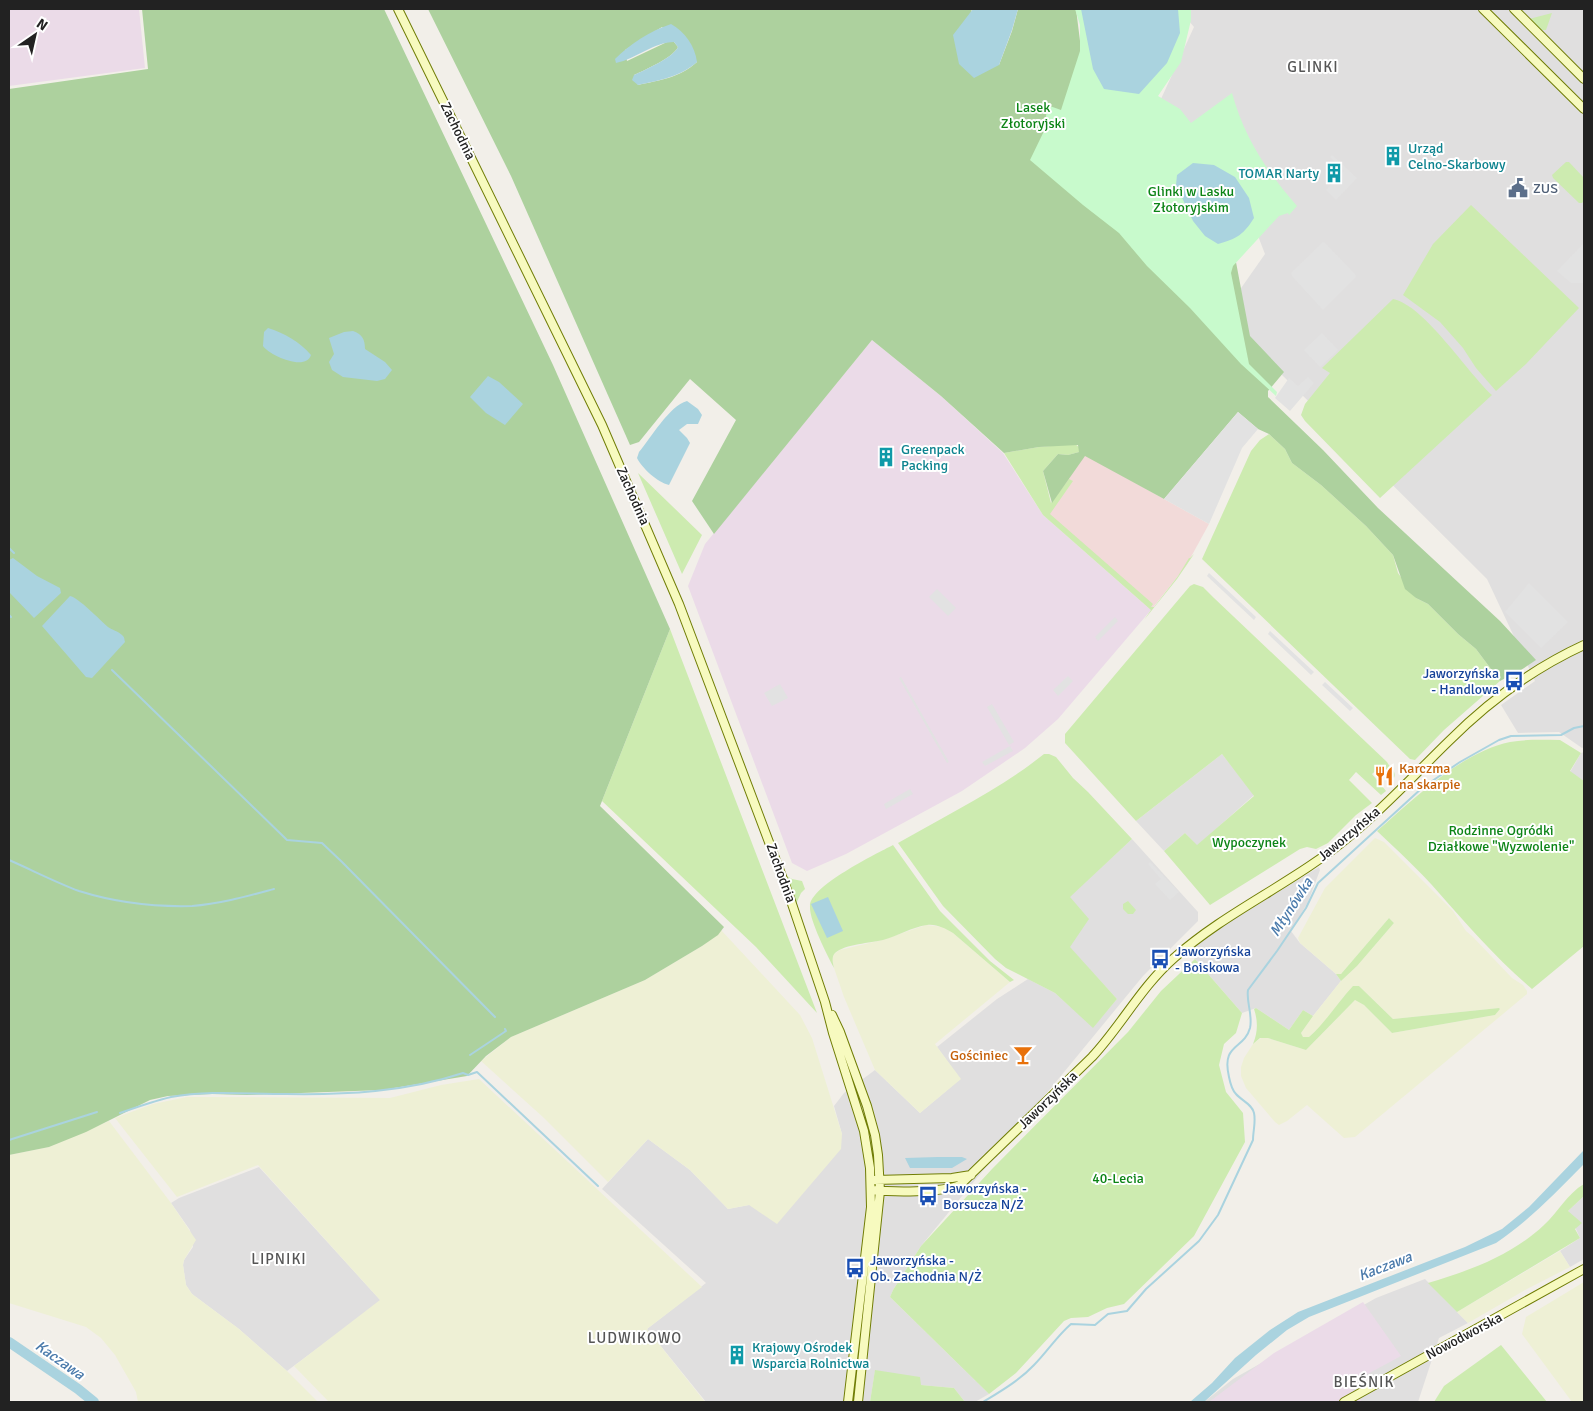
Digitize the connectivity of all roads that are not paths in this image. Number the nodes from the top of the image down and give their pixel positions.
1 (398, 9) edge
2 (1483, 9) edge
3 (1514, 9) edge
4 (1584, 79) edge
5 (1584, 110) edge
6 (1584, 645) edge
7 (971, 1175) junction
8 (875, 1180) junction
9 (871, 1190) junction
10 (880, 1191) junction
11 (1584, 1269) edge
12 (848, 1402) edge
13 (858, 1402) edge
14 (1344, 1402) edge

1 - 8 main road, Zachodnia
2 - 5 main road
3 - 4 main road
6 - 7 main road, Jaworzyńska
7 - 8 main road
7 - 10 main road, Jaworzyńska
8 - 9 main road
8 - 10 main road
9 - 10 main road, Jaworzyńska
9 - 12 main road
10 - 13 main road
11 - 14 main road, Nowodworska

